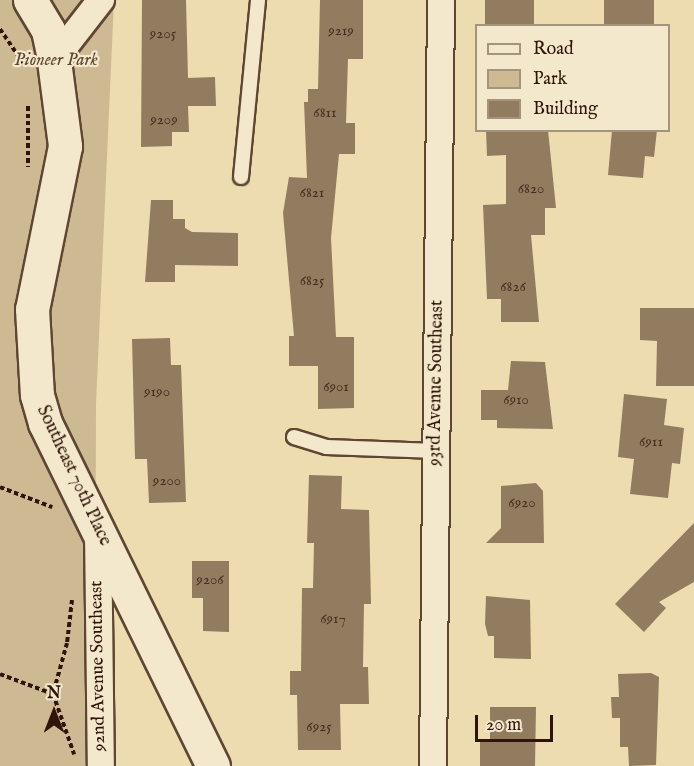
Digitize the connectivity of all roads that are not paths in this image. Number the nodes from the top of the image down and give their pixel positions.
1 (30, 0) edge
2 (101, 0) edge
3 (258, 0) edge
4 (441, 0) edge
5 (55, 59) junction
6 (241, 177) dead end
7 (294, 437) dead end
8 (437, 451) junction
9 (98, 531) junction
10 (101, 766) edge
11 (213, 766) edge
12 (434, 766) edge

1 - 5 street, Southeast 70th Place
2 - 5 street
3 - 6 lane
4 - 8 street, 93rd Avenue Southeast
5 - 9 street, Southeast 70th Place
7 - 8 lane
8 - 12 street, 93rd Avenue Southeast
9 - 10 street, 92nd Avenue Southeast
9 - 11 street, Southeast 70th Place

